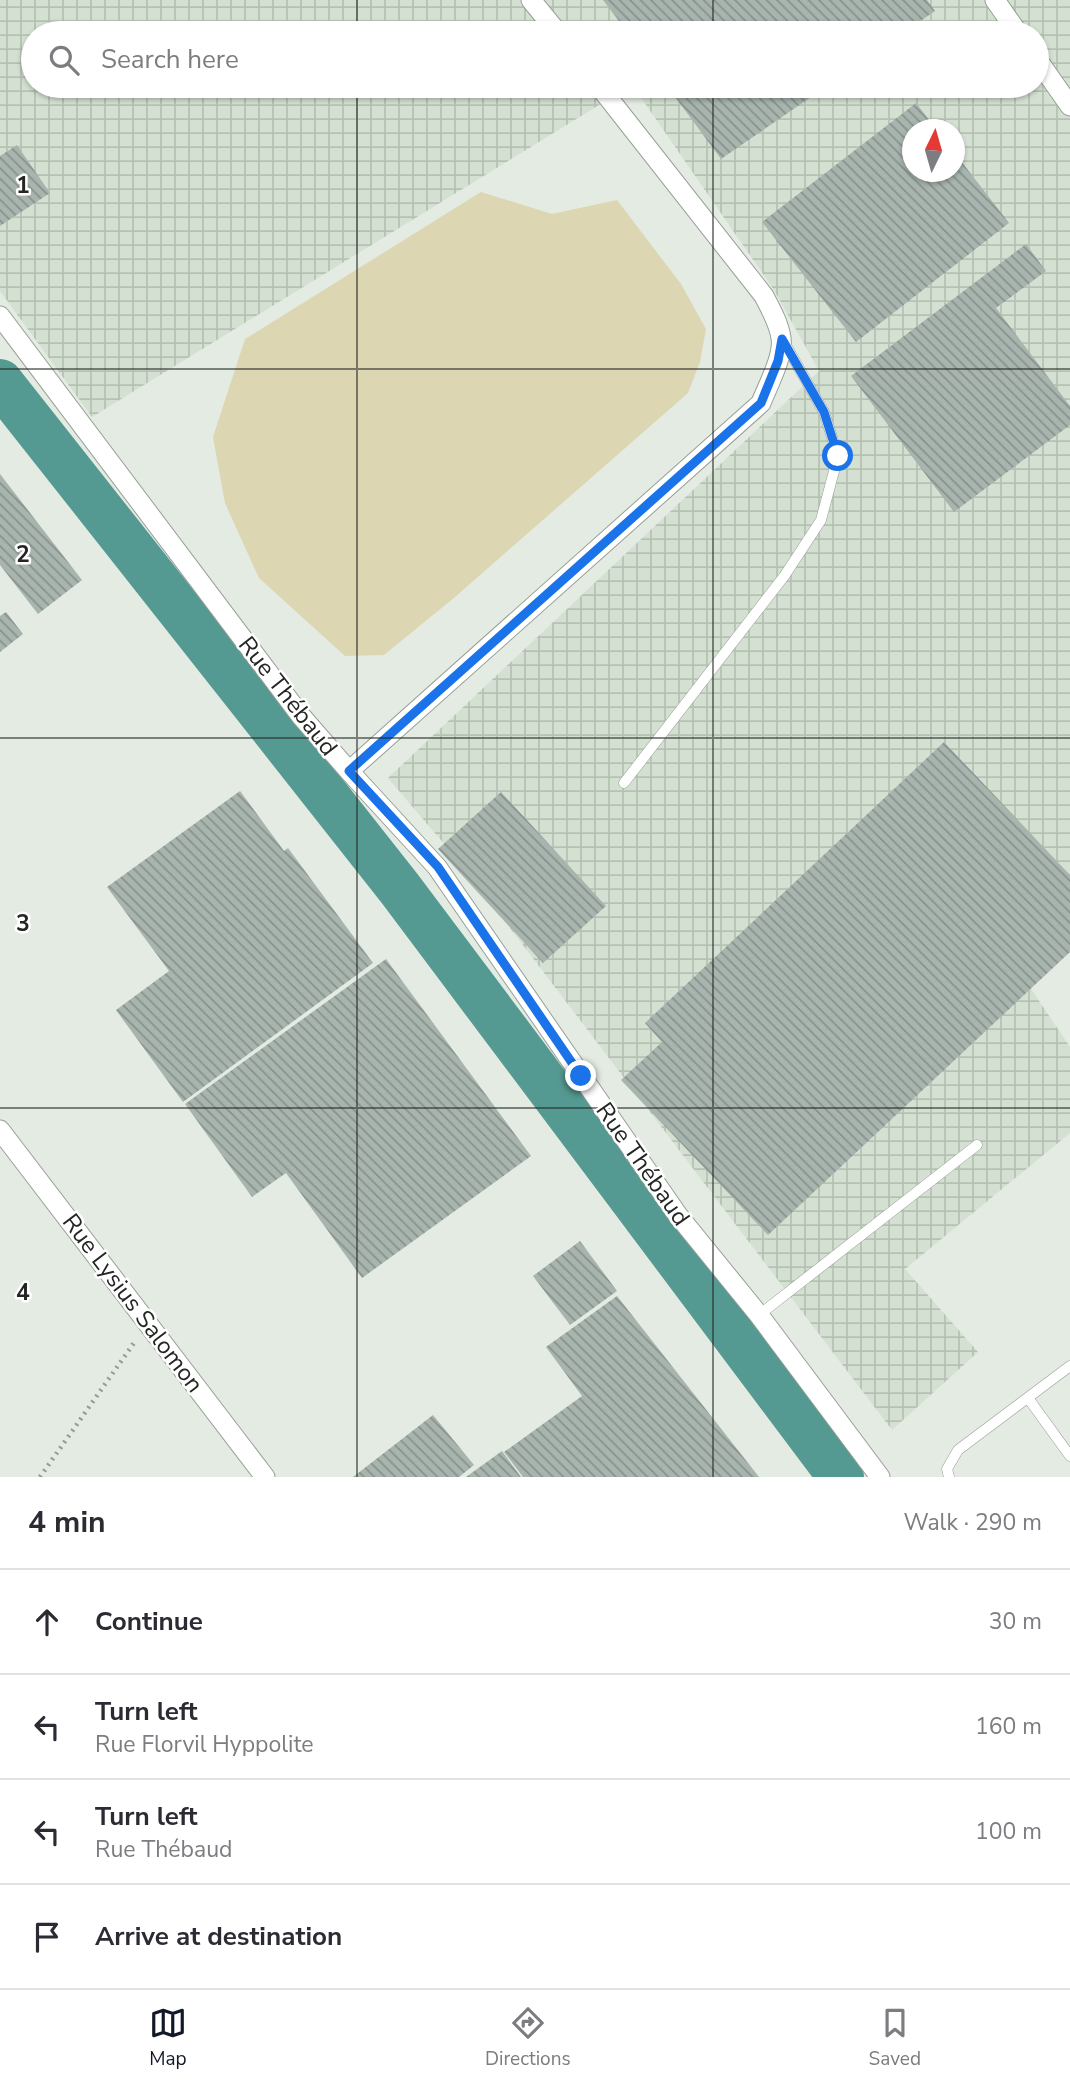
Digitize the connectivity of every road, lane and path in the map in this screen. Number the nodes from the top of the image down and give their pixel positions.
1 (531, 0) edge
2 (995, 0) edge
3 (548, 21) edge
4 (1010, 21) edge
5 (1049, 76) edge
6 (608, 98) edge
7 (1070, 106) edge
8 (0, 316) edge
9 (782, 339) junction
10 (349, 771) junction
11 (624, 783) dead end
12 (0, 1130) edge
13 (977, 1145) dead end
14 (759, 1315) junction
15 (147, 1323) junction
16 (1070, 1366) edge
17 (1028, 1398) junction
18 (1070, 1456) edge
19 (40, 1477) edge
20 (265, 1477) edge
21 (880, 1477) edge
22 (948, 1477) edge

1 - 3 street
2 - 4 street
5 - 7 street
6 - 9 street
8 - 10 street, Rue Thébaud
9 - 10 street
9 - 11 lane
10 - 14 street, Rue Thébaud
12 - 15 street, Rue Lysius Salomon
13 - 14 lane
14 - 21 street, Rue Thébaud
15 - 19 path
15 - 20 street, Rue Lysius Salomon
16 - 17 lane
17 - 18 lane
17 - 22 lane

